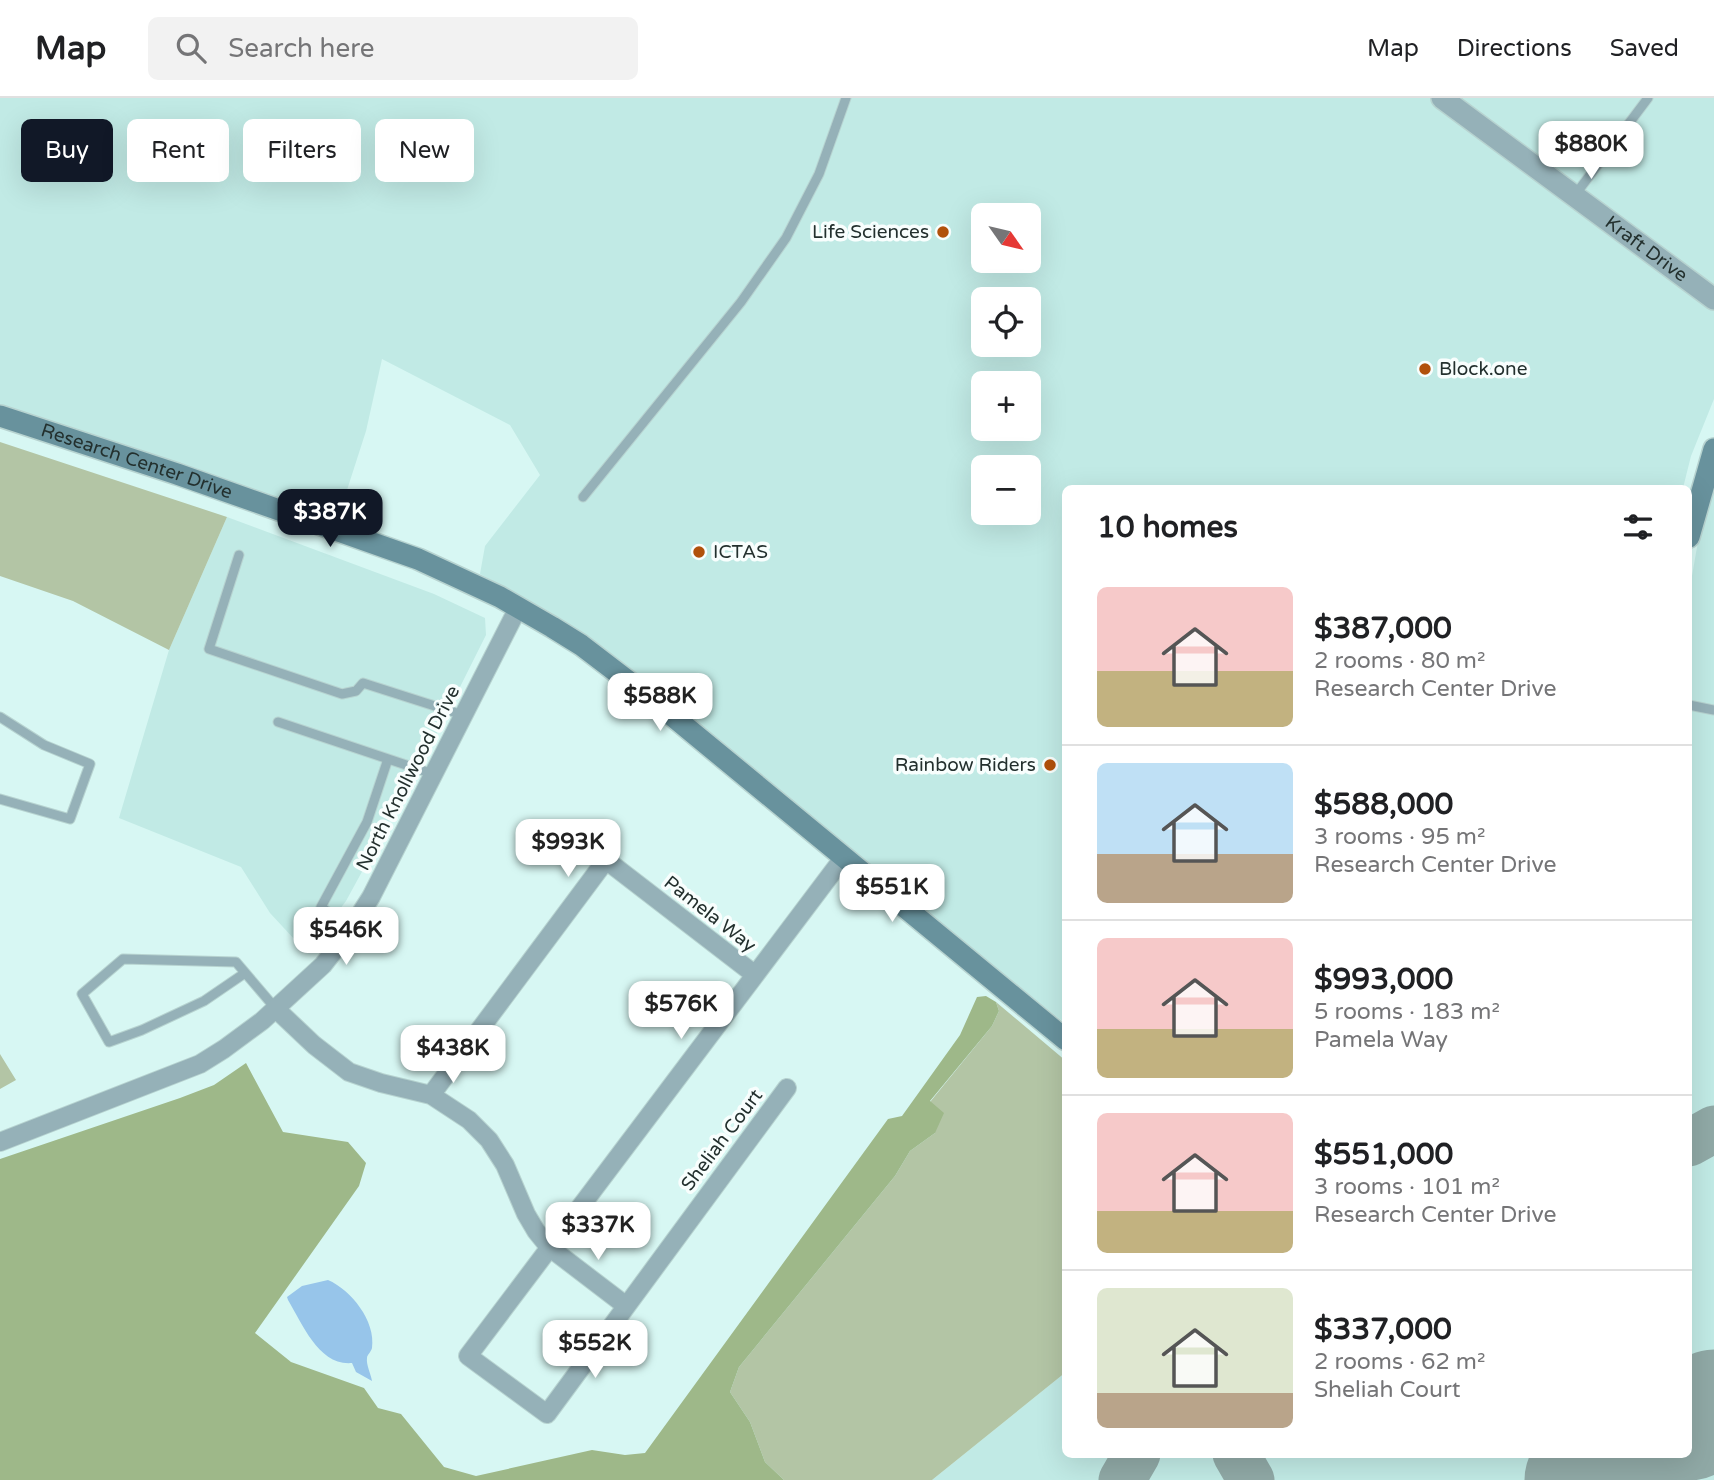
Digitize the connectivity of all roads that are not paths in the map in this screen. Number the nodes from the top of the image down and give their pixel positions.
1 (846, 98) edge
2 (1443, 98) edge
3 (1648, 98) edge
4 (1575, 195) junction
5 (1714, 299) edge
6 (0, 415) edge
7 (1714, 449) edge
8 (583, 497) dead end
9 (1692, 526) edge
10 (239, 555) dead end
11 (518, 608) junction
12 (1692, 706) edge
13 (1714, 710) edge
14 (463, 715) junction
15 (0, 717) edge
16 (278, 722) dead end
17 (388, 759) junction
18 (433, 774) junction
19 (0, 799) edge
20 (844, 857) junction
21 (351, 928) junction
22 (245, 973) junction
23 (754, 974) junction
24 (276, 1009) junction
25 (1062, 1037) edge
26 (787, 1088) dead end
27 (431, 1095) junction
28 (0, 1142) edge
29 (549, 1247) junction
30 (625, 1305) junction

1 - 8 lane
2 - 4 street, Kraft Drive
3 - 4 lane
4 - 5 street, Kraft Drive
6 - 11 main road, Research Center Drive
7 - 9 main road
10 - 14 lane
11 - 14 street, North Knollwood Drive
11 - 20 main road, Research Center Drive
12 - 13 lane
14 - 18 street, North Knollwood Drive
15 - 19 lane
16 - 17 lane
17 - 18 lane
17 - 21 lane
18 - 21 street, North Knollwood Drive
20 - 23 street, Sheliah Court
20 - 25 main road, Research Center Drive
21 - 24 street, North Knollwood Drive
22 - 22 lane
22 - 24 lane
23 - 27 street, Pamela Way
23 - 29 street, Sheliah Court
24 - 27 street
24 - 28 street, North Knollwood Drive
26 - 30 street, Sheliah Court
27 - 29 street
29 - 30 street
29 - 30 street, Sheliah Court

